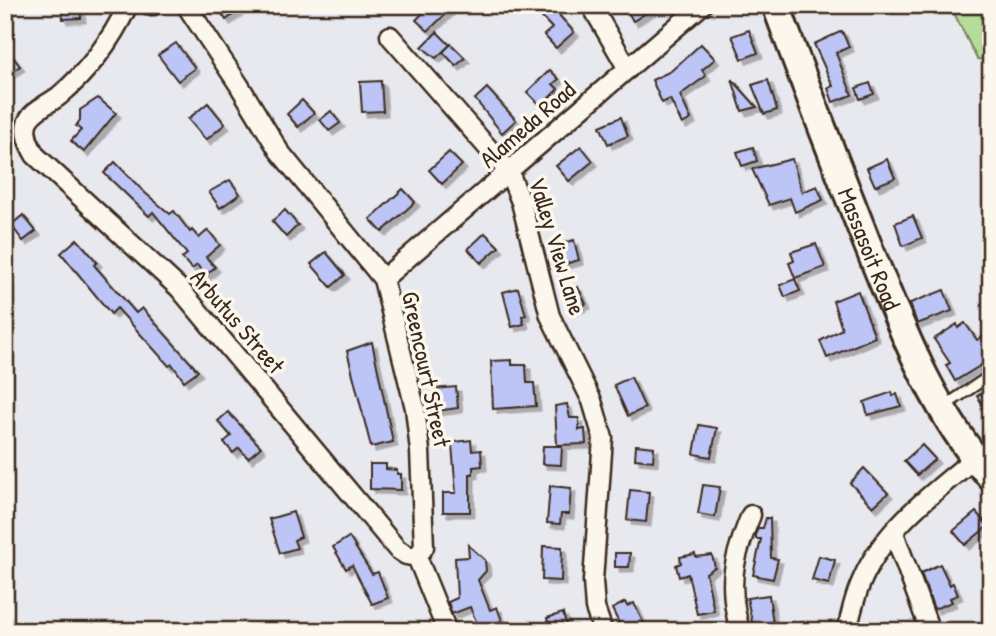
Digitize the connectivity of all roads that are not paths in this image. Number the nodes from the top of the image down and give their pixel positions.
1 (128, 5) edge
2 (186, 5) edge
3 (591, 5) edge
4 (702, 5) edge
5 (776, 5) edge
6 (390, 36) dead end
7 (628, 69) junction
8 (509, 172) junction
9 (383, 279) junction
10 (991, 375) edge
11 (942, 408) junction
12 (983, 468) edge
13 (751, 515) dead end
14 (894, 533) junction
15 (417, 556) junction
16 (447, 631) edge
17 (603, 631) edge
18 (740, 631) edge
19 (847, 631) edge
20 (930, 631) edge

1 - 15 street, Arbutus Street
2 - 9 street, Greencourt Street
3 - 7 street
4 - 7 street, Alameda Road
5 - 11 main road, Massasoit Road
6 - 8 street, Valley View Lane
7 - 8 street, Alameda Road
8 - 9 street, Alameda Road
8 - 17 street, Valley View Lane
9 - 15 street, Greencourt Street
10 - 11 lane
11 - 12 main road, Massasoit Road
12 - 14 street
13 - 18 street
14 - 19 street
14 - 20 street
15 - 16 street

